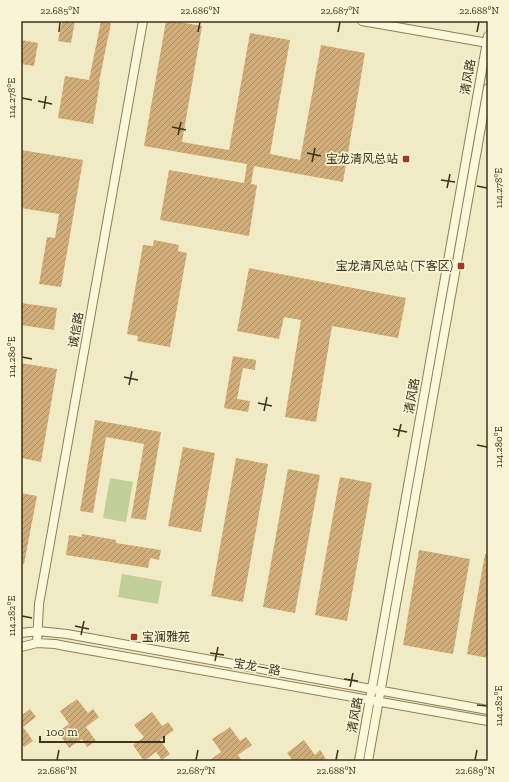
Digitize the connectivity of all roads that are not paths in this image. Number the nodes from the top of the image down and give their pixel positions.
1 (144, 21) edge
2 (362, 21) edge
3 (488, 41) edge
4 (488, 88) edge
5 (38, 631) junction
6 (21, 633) edge
7 (37, 643) junction
8 (21, 647) edge
9 (372, 689) junction
10 (380, 691) junction
11 (374, 700) junction
12 (488, 710) edge
13 (488, 721) edge
14 (359, 761) edge
15 (368, 761) edge

1 - 5 street, 诚信路
2 - 3 street
3 - 9 street, 清风路
4 - 10 street, 清风路
5 - 6 street, 宝龙一路
5 - 7 street, 诚信路
5 - 9 street, 宝龙一路
7 - 8 street, 宝龙一路
7 - 11 street, 宝龙一路
9 - 10 street, 宝龙一路
9 - 11 street, 清风路
10 - 11 street, 清风路
10 - 12 street, 宝龙一路
11 - 13 street, 宝龙一路
11 - 14 street, 清风路
11 - 15 street, 清风路

